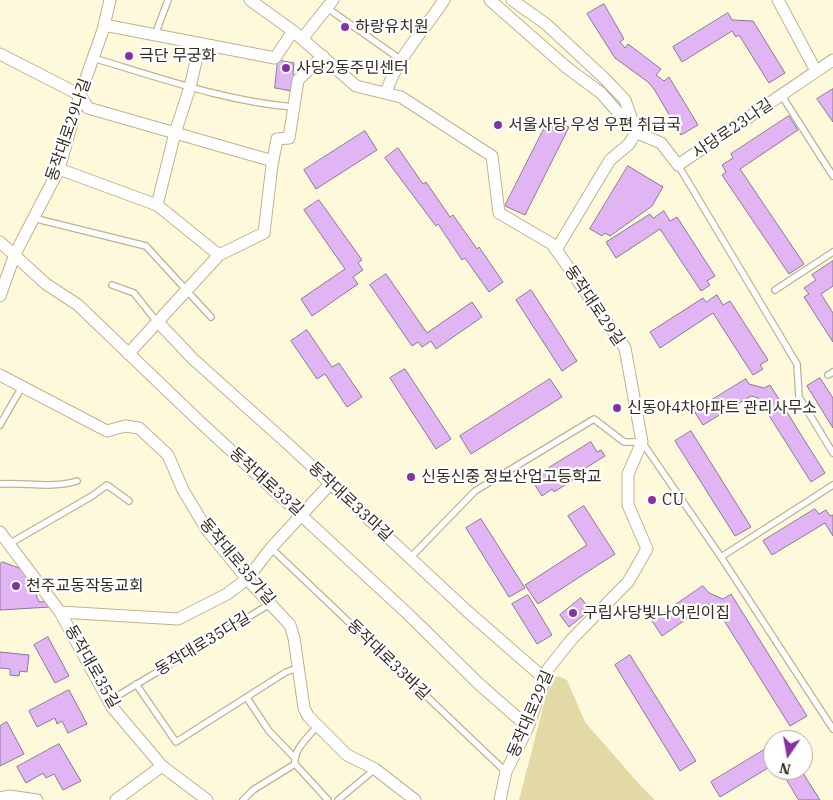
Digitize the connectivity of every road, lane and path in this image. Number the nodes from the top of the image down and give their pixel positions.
1 (110, 0) edge
2 (168, 0) edge
3 (250, 0) edge
4 (444, 0) edge
5 (490, 0) edge
6 (512, 0) edge
7 (778, 0) edge
8 (330, 1) edge
9 (104, 26) junction
10 (155, 35) junction
11 (298, 35) junction
12 (200, 44) junction
13 (0, 54) edge
14 (323, 56) junction
15 (93, 58) junction
16 (400, 60) junction
17 (833, 60) edge
18 (816, 72) junction
19 (190, 87) junction
20 (386, 93) junction
21 (80, 95) junction
22 (782, 96) junction
23 (294, 107) junction
24 (636, 132) junction
25 (175, 133) junction
26 (273, 161) junction
27 (678, 166) junction
28 (58, 169) junction
29 (833, 176) edge
30 (157, 205) junction
31 (33, 218) junction
32 (0, 242) edge
33 (556, 250) junction
34 (833, 252) edge
35 (14, 254) junction
36 (219, 255) junction
37 (112, 285) dead end
38 (187, 290) junction
39 (774, 290) dead end
40 (0, 296) edge
41 (211, 317) dead end
42 (158, 322) junction
43 (128, 354) junction
44 (0, 375) edge
45 (23, 385) junction
46 (0, 425) edge
47 (642, 442) junction
48 (833, 453) edge
49 (76, 481) dead end
50 (0, 484) edge
51 (330, 484) junction
52 (833, 485) edge
53 (129, 501) dead end
54 (302, 515) junction
55 (0, 532) edge
56 (9, 544) junction
57 (271, 548) junction
58 (410, 558) junction
59 (721, 558) junction
60 (247, 579) junction
61 (271, 603) junction
62 (60, 612) junction
63 (298, 668) junction
64 (544, 679) junction
65 (136, 684) junction
66 (247, 698) junction
67 (109, 701) junction
68 (317, 726) junction
69 (528, 726) junction
70 (833, 729) edge
71 (295, 760) junction
72 (162, 766) junction
73 (375, 769) junction
74 (506, 772) junction
75 (0, 798) edge
76 (407, 798) edge
77 (325, 799) edge
78 (37, 800) edge
79 (116, 800) edge
80 (207, 800) edge
81 (243, 800) edge
82 (338, 800) edge
83 (500, 800) edge

1 - 9 street, 동작대로29나길
2 - 10 lane
3 - 11 street, 동작대로29길
4 - 16 street
5 - 24 street, 사당로23나길
6 - 24 street
7 - 18 street
8 - 11 street
8 - 16 lane
9 - 10 street
9 - 15 street, 동작대로29나길
10 - 12 street
11 - 12 street
11 - 14 street, 동작대로29길
12 - 19 street
13 - 21 street
14 - 20 street, 동작대로29길
14 - 23 street
15 - 19 lane
15 - 21 street, 동작대로29나길
16 - 20 street
17 - 18 street, 사당로23나길
18 - 22 street, 사당로23나길
19 - 23 lane
19 - 25 street
20 - 33 street, 동작대로29길
21 - 25 street
21 - 28 street, 동작대로29나길
22 - 27 street, 사당로23나길
22 - 29 lane
23 - 26 street
24 - 27 street, 사당로23나길
24 - 33 street
25 - 26 street
25 - 30 street
26 - 36 street
27 - 48 lane
28 - 30 street
28 - 31 street, 동작대로29나길
30 - 36 street
31 - 35 street, 동작대로29나길
31 - 38 lane
32 - 35 street, 동작대로33길
33 - 47 street, 동작대로29길
34 - 39 lane
35 - 40 street, 동작대로29나길
35 - 43 street, 동작대로33길
36 - 38 street
37 - 42 lane
38 - 41 lane
38 - 42 street
42 - 43 street
42 - 51 street, 동작대로33마길
43 - 54 street, 동작대로33길
44 - 45 street, 동작대로35가길
45 - 46 lane
45 - 60 street, 동작대로35가길
47 - 58 lane
47 - 59 lane
47 - 64 street, 동작대로29길
49 - 50 lane
51 - 54 street
51 - 58 street, 동작대로33마길
52 - 59 lane
53 - 56 lane
54 - 57 street
54 - 69 street, 동작대로33길
55 - 56 street, 동작대로35길
56 - 62 street, 동작대로35길
57 - 60 street
57 - 74 lane, 동작대로33바길
58 - 64 street, 동작대로33마길
59 - 70 lane
60 - 61 street, 동작대로35가길
60 - 62 street
61 - 63 street, 동작대로35가길
61 - 65 lane, 동작대로35다길
62 - 67 street, 동작대로35길
63 - 66 lane, 동작대로35다길
63 - 68 street, 동작대로35가길
64 - 69 street, 동작대로29길
65 - 66 lane, 동작대로35다길
65 - 67 lane, 동작대로35다길
66 - 71 lane
67 - 72 street, 동작대로35길
68 - 71 lane
68 - 73 street, 동작대로35가길
69 - 74 street, 동작대로29길
71 - 77 lane
71 - 81 lane
72 - 79 street
72 - 80 street, 동작대로35길
73 - 76 street, 동작대로35가길
73 - 82 lane
74 - 83 street, 동작대로29길
75 - 78 street

